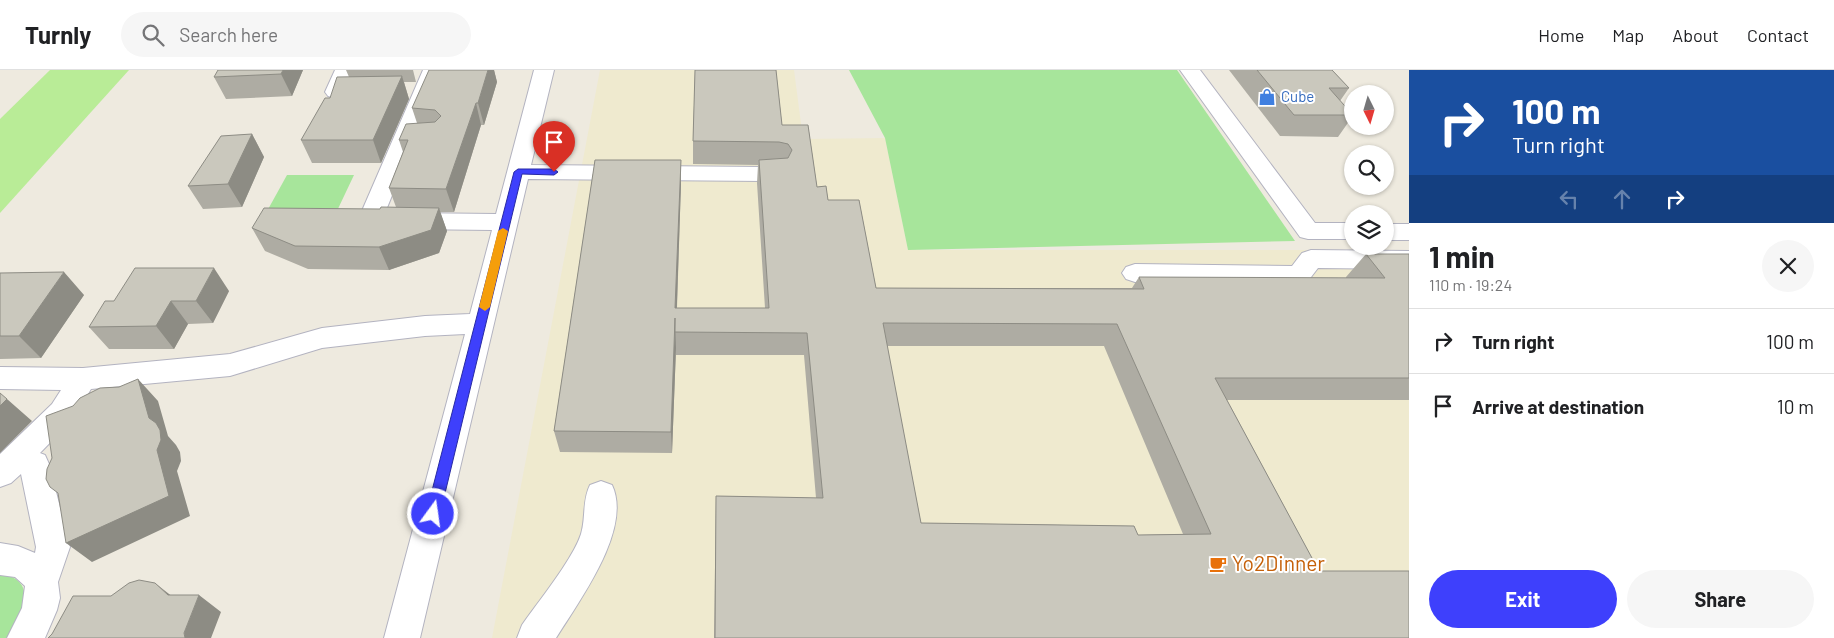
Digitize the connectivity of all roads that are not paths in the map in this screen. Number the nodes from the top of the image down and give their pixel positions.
1 (345, 70) edge
2 (433, 70) edge
3 (544, 70) edge
4 (1190, 70) edge
5 (374, 92) edge
6 (404, 139) junction
7 (427, 139) edge
8 (518, 172) junction
9 (777, 174) edge
10 (506, 222) junction
11 (1344, 232) edge
12 (1394, 232) edge
13 (1409, 232) edge
14 (1409, 260) edge
15 (1135, 273) dead end
16 (480, 324) junction
17 (0, 378) edge
18 (83, 379) junction
19 (7, 467) edge
20 (600, 495) dead end
21 (0, 559) edge
22 (42, 581) junction
23 (25, 638) edge
24 (402, 638) edge
25 (535, 638) edge

1 - 5 street
2 - 6 street
3 - 8 street
4 - 11 street
6 - 7 street
6 - 10 street
8 - 9 street
8 - 10 street
10 - 16 street
12 - 13 street
14 - 15 street
16 - 18 street
16 - 24 street
17 - 18 street
18 - 19 street
19 - 22 street
20 - 25 street
21 - 22 street
22 - 23 street

